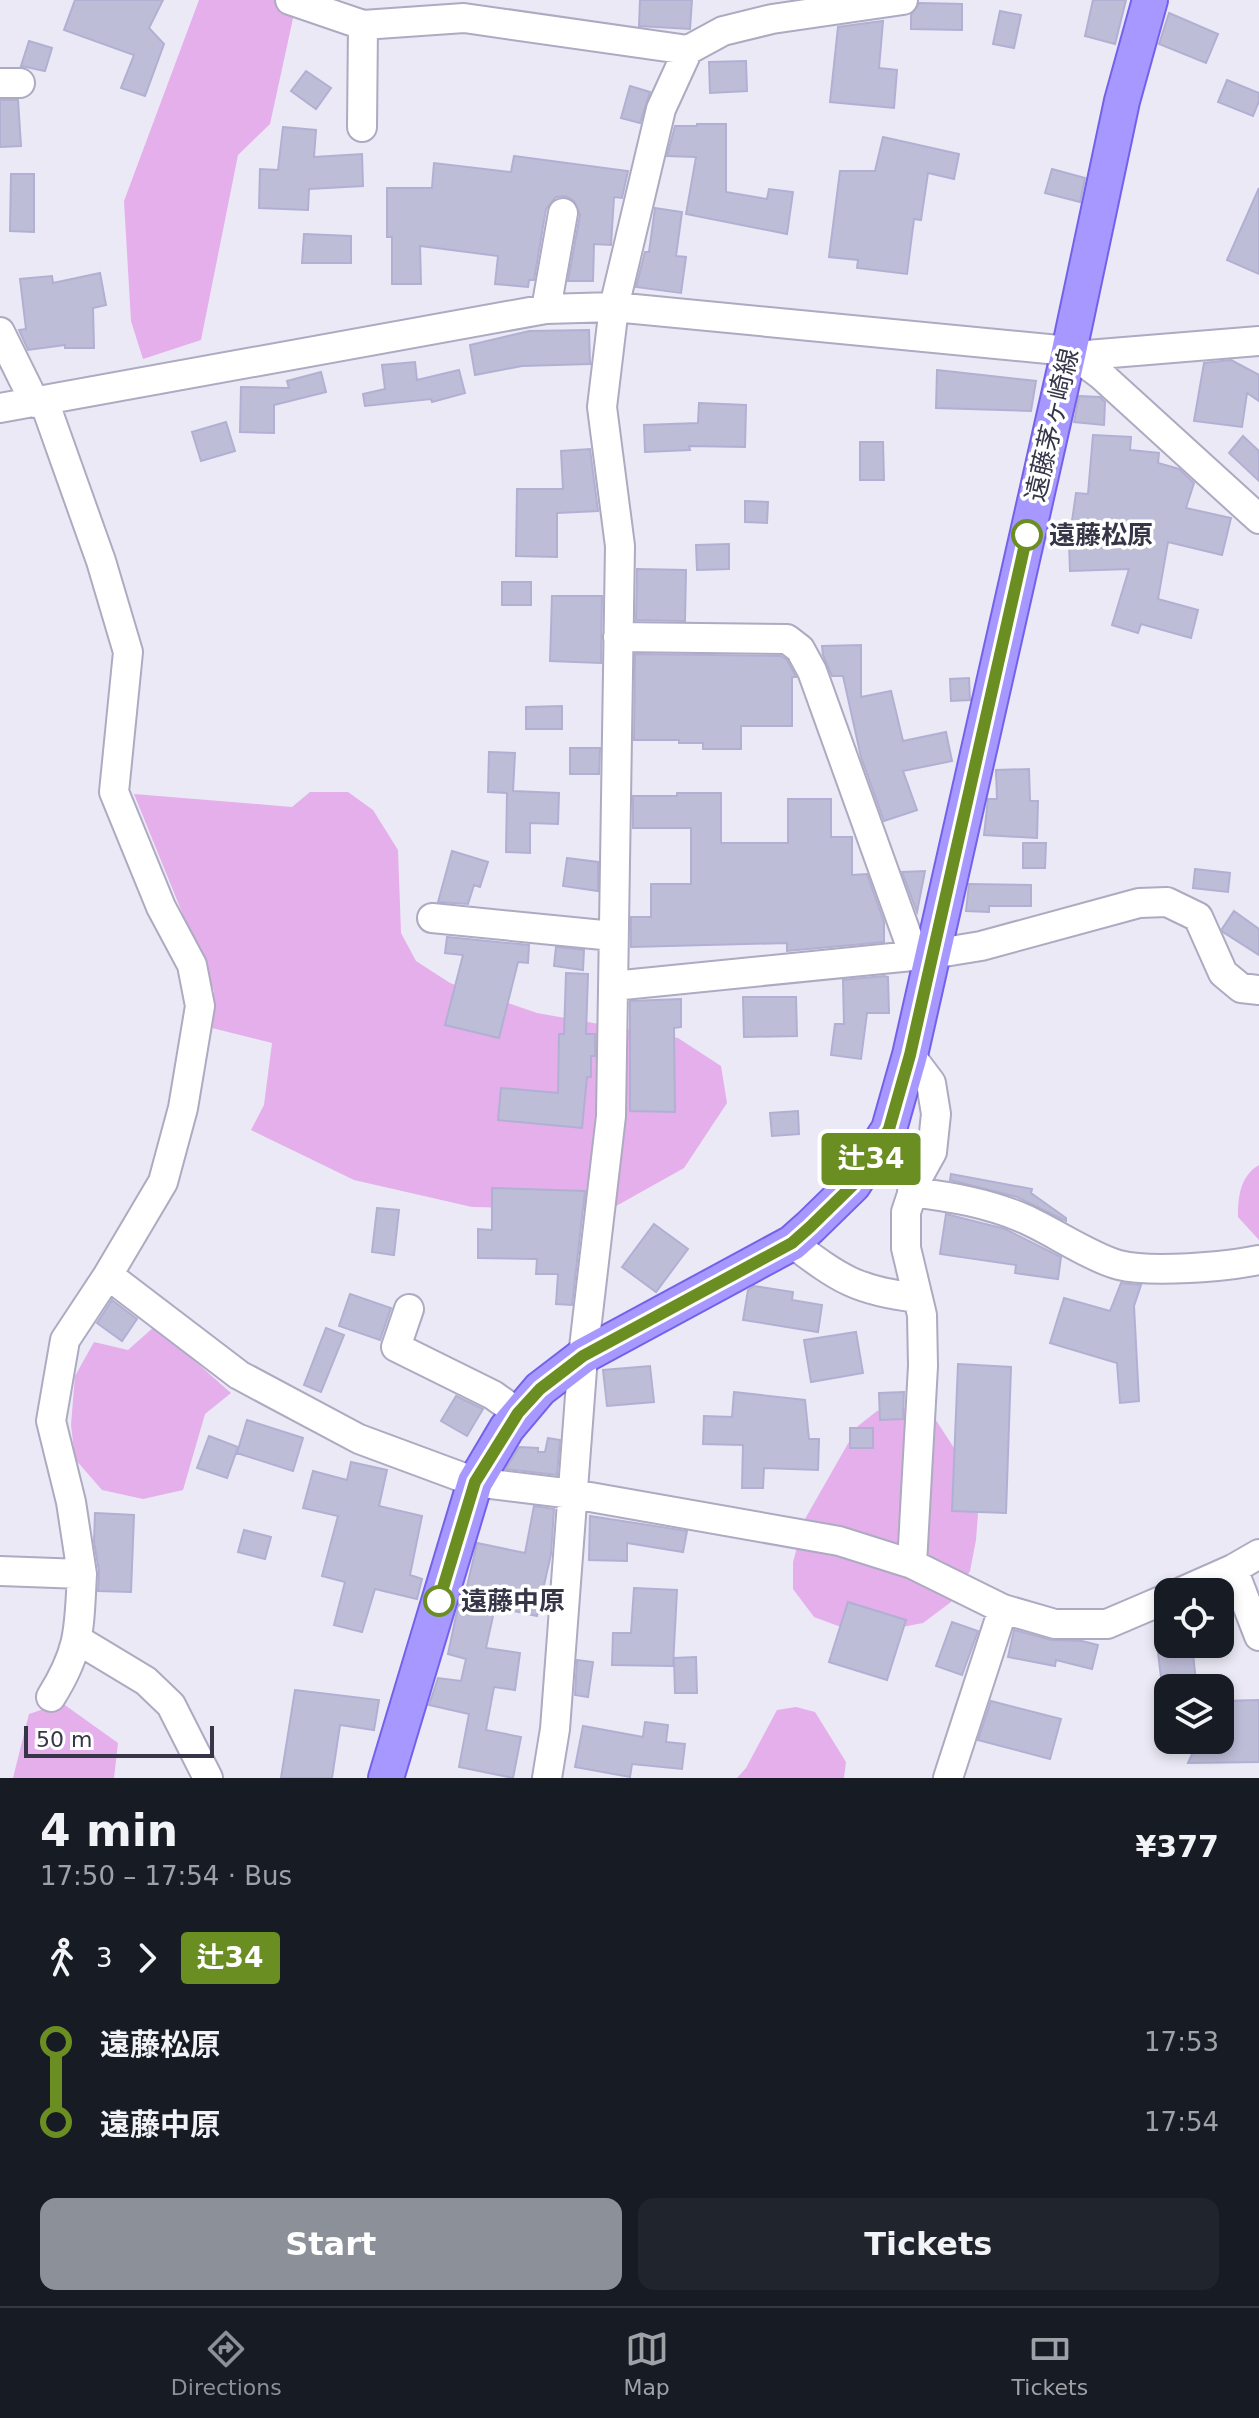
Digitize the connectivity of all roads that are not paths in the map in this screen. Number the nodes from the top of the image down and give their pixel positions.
1 (290, 0) edge
2 (903, 0) edge
3 (1150, 0) edge
4 (363, 25) junction
5 (688, 50) junction
6 (362, 127) dead end
7 (563, 213) dead end
8 (614, 307) junction
9 (546, 309) junction
10 (0, 332) edge
11 (1259, 341) edge
12 (1072, 354) junction
13 (40, 402) junction
14 (0, 408) edge
15 (1259, 519) edge
16 (618, 637) junction
17 (432, 918) dead end
18 (613, 936) junction
19 (923, 955) junction
20 (613, 986) junction
21 (1259, 990) edge
22 (910, 1055) junction
23 (912, 1192) junction
24 (792, 1243) junction
25 (1259, 1260) edge
26 (108, 1275) junction
27 (918, 1298) junction
28 (409, 1309) dead end
29 (583, 1356) junction
30 (518, 1413) junction
31 (475, 1482) junction
32 (573, 1494) junction
33 (1259, 1554) edge
34 (912, 1564) junction
35 (1233, 1569) junction
36 (0, 1571) edge
37 (82, 1574) junction
38 (1213, 1578) edge
39 (1154, 1604) edge
40 (1003, 1609) junction
41 (1259, 1636) edge
42 (78, 1640) junction
43 (51, 1697) dead end
44 (208, 1778) edge
45 (386, 1778) edge
46 (547, 1778) edge
47 (948, 1778) edge

1 - 4 street
2 - 5 street
3 - 12 main road, 遠藤茅ヶ崎線
4 - 5 street
4 - 6 street
5 - 8 street
7 - 9 street
8 - 9 street
8 - 12 street
8 - 16 street
9 - 13 street
10 - 13 street
11 - 12 street
12 - 15 street
12 - 19 main road, 遠藤茅ヶ崎線
13 - 14 street
13 - 26 street
16 - 18 street
16 - 19 street
17 - 18 street
18 - 20 street
19 - 20 street
19 - 21 street
19 - 22 main road, 遠藤茅ヶ崎線
20 - 29 street
22 - 23 street
22 - 24 main road, 遠藤茅ヶ崎線
23 - 25 street
23 - 27 street
24 - 27 street
24 - 29 main road, 遠藤茅ヶ崎線
26 - 31 street
26 - 37 street
27 - 34 street
28 - 30 street
29 - 30 main road, 遠藤茅ヶ崎線
29 - 32 street
30 - 31 main road, 遠藤茅ヶ崎線
31 - 32 street
31 - 45 main road, 遠藤茅ヶ崎線
32 - 34 street
32 - 46 street
33 - 35 street
34 - 40 street
35 - 38 street
35 - 41 street
36 - 37 street
37 - 42 street
39 - 40 street
40 - 47 street
42 - 43 street
42 - 44 street

